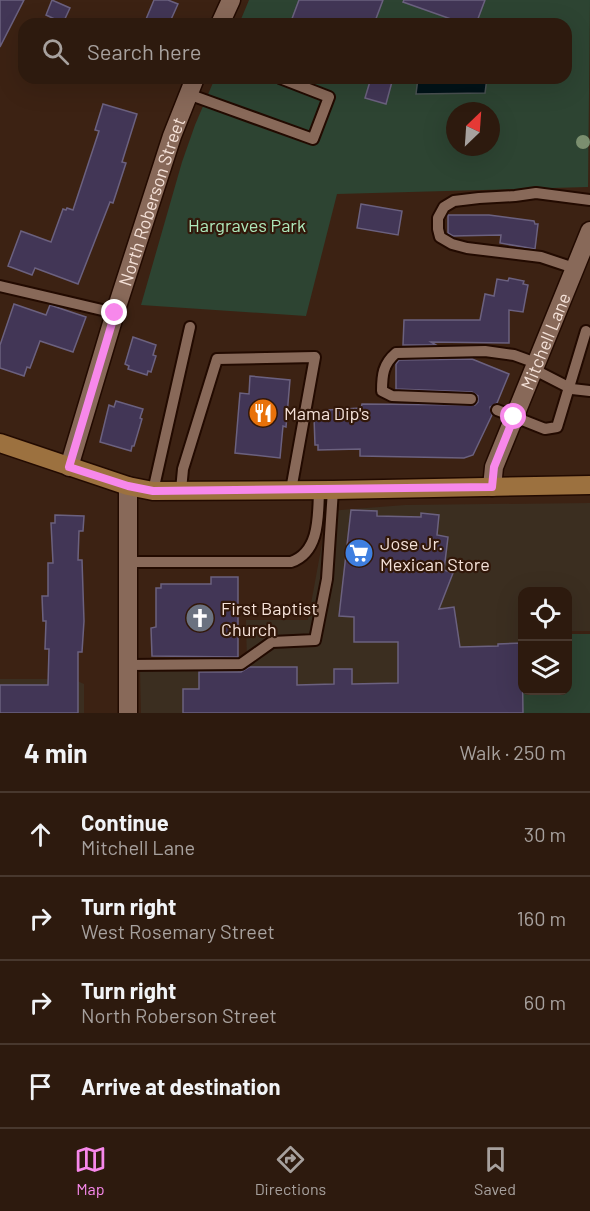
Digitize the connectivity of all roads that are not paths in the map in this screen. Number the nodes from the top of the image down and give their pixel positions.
1 (231, 0) edge
2 (223, 18) edge
3 (295, 84) edge
4 (192, 86) edge
5 (590, 200) edge
6 (590, 231) edge
7 (574, 268) junction
8 (0, 286) edge
9 (115, 313) junction
10 (190, 327) dead end
11 (586, 331) dead end
12 (535, 366) junction
13 (568, 387) junction
14 (590, 391) edge
15 (471, 399) dead end
16 (505, 414) junction
17 (0, 443) edge
18 (69, 467) junction
19 (590, 485) edge
20 (128, 486) junction
21 (492, 487) junction
22 (182, 490) junction
23 (291, 490) junction
24 (326, 490) junction
25 (153, 491) junction
26 (129, 562) junction
27 (128, 665) junction
28 (128, 713) edge

1 - 2 street
3 - 4 lane
4 - 9 street, North Roberson Street
5 - 7 lane
6 - 7 street, Mitchell Lane
7 - 12 street, Mitchell Lane
8 - 9 lane
9 - 18 street, North Roberson Street
10 - 25 lane
11 - 13 lane
12 - 13 lane
12 - 15 lane
12 - 16 street, Mitchell Lane
13 - 14 lane
13 - 16 lane
16 - 21 street, Mitchell Lane
17 - 18 street
18 - 20 street
19 - 21 street
20 - 25 street
20 - 26 street
21 - 24 street
22 - 23 street
22 - 23 lane
22 - 25 street
23 - 24 street
24 - 26 lane
24 - 27 lane
26 - 27 street
27 - 28 street

